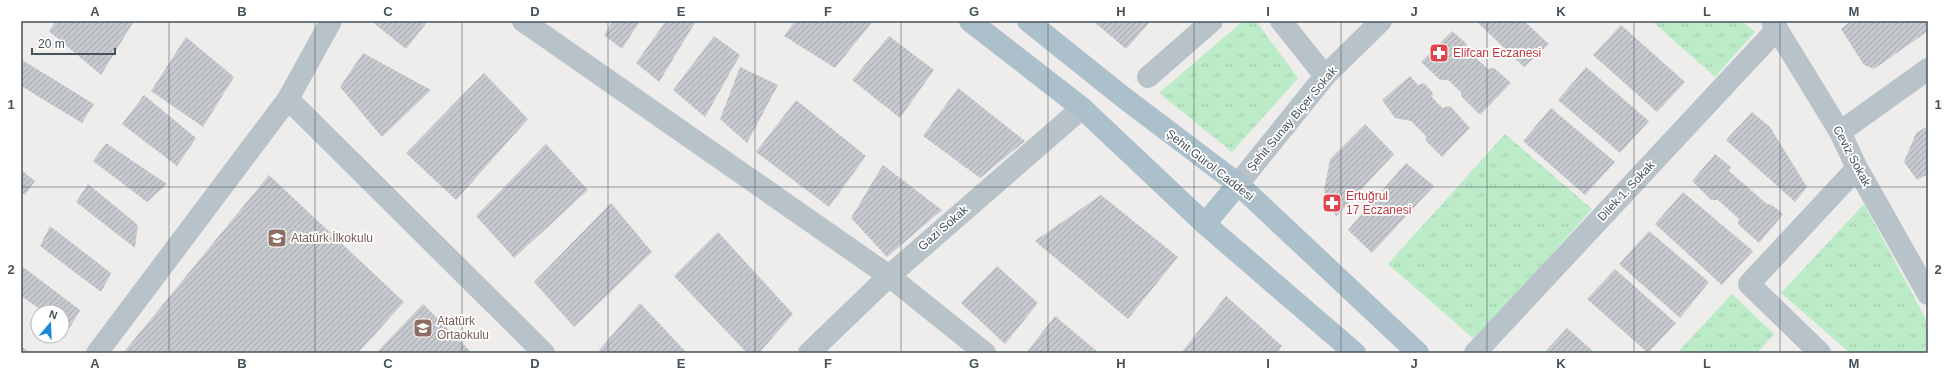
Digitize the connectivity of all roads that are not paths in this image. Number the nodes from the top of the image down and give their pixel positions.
1 (331, 21) edge
2 (523, 21) edge
3 (970, 21) edge
4 (1028, 21) edge
5 (1212, 21) edge
6 (1281, 21) edge
7 (1381, 21) edge
8 (1775, 25) edge
9 (1928, 69) edge
10 (1325, 76) junction
11 (1148, 77) dead end
12 (288, 99) junction
13 (1082, 108) junction
14 (1840, 132) junction
15 (1857, 168) junction
16 (1238, 184) junction
17 (1205, 224) junction
18 (889, 276) junction
19 (1928, 294) edge
20 (97, 353) edge
21 (544, 353) edge
22 (809, 353) edge
23 (985, 353) edge
24 (1356, 353) edge
25 (1418, 353) edge
26 (1475, 353) edge
27 (1820, 353) edge

1 - 12 street
2 - 18 street
3 - 13 main road
4 - 16 main road, Şehit Gürol Caddesi
5 - 11 street
6 - 10 street
7 - 10 street, Şehit Sunay Biçer Sokak
8 - 14 street, Ceviz Sokak
8 - 26 street, Dilek 1. Sokak
9 - 14 street
10 - 16 street, Şehit Sunay Biçer Sokak
12 - 20 street
12 - 21 street
13 - 17 main road
13 - 18 street, Gazi Sokak
14 - 15 street, Ceviz Sokak
15 - 19 street, Ceviz Sokak
15 - 27 street
16 - 17 main road
16 - 25 main road, Şehit Gürol Caddesi
17 - 24 main road
18 - 22 street, Gazi Sokak
18 - 23 street

